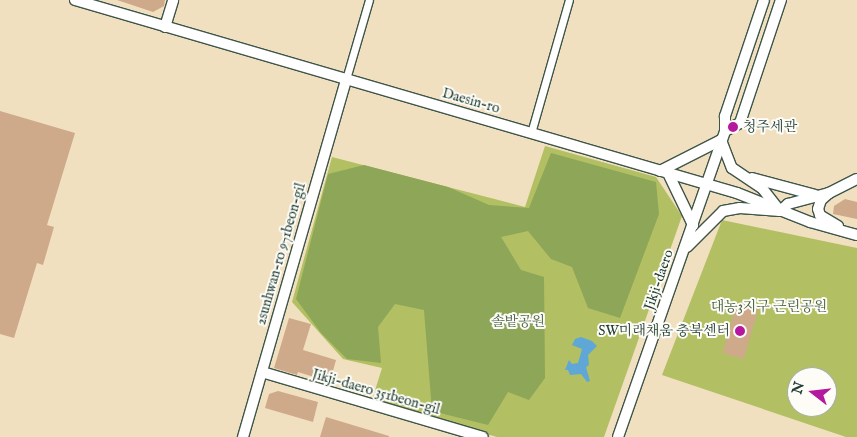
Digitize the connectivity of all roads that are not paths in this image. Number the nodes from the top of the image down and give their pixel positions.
1 (75, 0) edge
2 (174, 0) edge
3 (370, 0) edge
4 (569, 0) edge
5 (764, 0) edge
6 (781, 0) edge
7 (166, 27) junction
8 (346, 80) junction
9 (531, 132) junction
10 (723, 136) junction
11 (664, 172) junction
12 (740, 175) junction
13 (857, 179) edge
14 (706, 184) junction
15 (829, 193) junction
16 (816, 195) junction
17 (780, 211) junction
18 (692, 225) junction
19 (853, 234) edge
20 (683, 252) junction
21 (262, 372) junction
22 (625, 417) junction
23 (243, 437) edge
24 (483, 437) edge
25 (618, 437) edge
26 (626, 437) edge

1 - 7 street, Daesin-ro
2 - 7 street
3 - 8 street
4 - 9 street
5 - 10 street, Jikji-daero
6 - 10 street, Jikji-daero
7 - 8 street, Daesin-ro
8 - 9 street, Daesin-ro
8 - 21 street, 2sunhwan-ro 971beon-gil
9 - 11 street, Daesin-ro
10 - 11 street
10 - 12 street
10 - 14 street, Jikji-daero
11 - 14 street, Daesin-ro
11 - 18 street
12 - 16 street
12 - 17 street
13 - 15 street
14 - 17 street, Daesin-ro
14 - 18 street, Jikji-daero
15 - 16 street
15 - 19 street
16 - 17 street
17 - 19 street, Daesin-ro
17 - 20 street
18 - 20 street, Jikji-daero
20 - 22 street, Jikji-daero
21 - 23 street, 2sunhwan-ro 971beon-gil
21 - 24 street, Jikji-daero 351beon-gil
22 - 25 street, Jikji-daero
22 - 26 street

